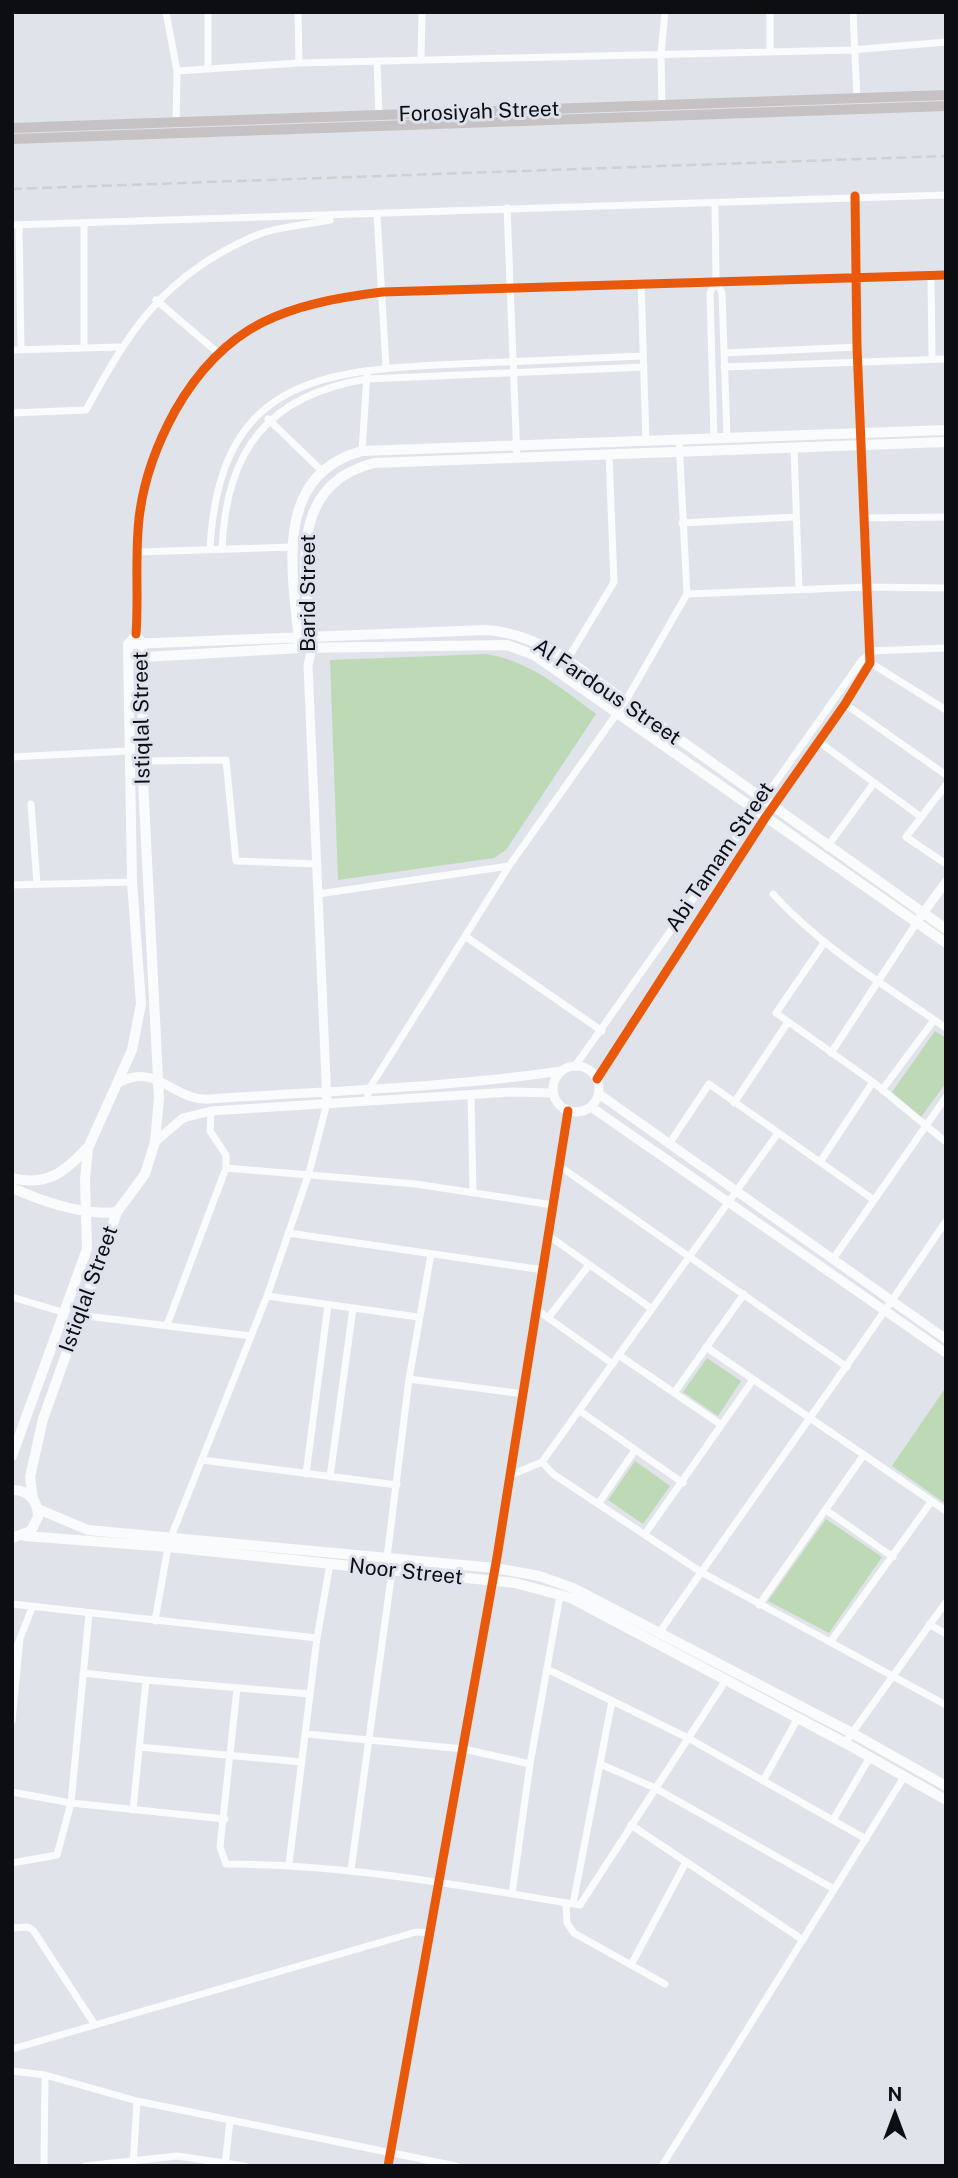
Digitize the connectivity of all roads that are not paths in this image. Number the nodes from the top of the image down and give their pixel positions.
1 (166, 12) edge
2 (208, 12) edge
3 (298, 12) edge
4 (422, 12) edge
5 (665, 12) edge
6 (770, 12) edge
7 (853, 12) edge
8 (946, 42) edge
9 (852, 50) junction
10 (770, 51) junction
11 (661, 54) junction
12 (421, 60) junction
13 (377, 61) junction
14 (299, 63) junction
15 (208, 67) junction
16 (177, 71) junction
17 (946, 95) edge
18 (857, 98) junction
19 (662, 106) junction
20 (946, 106) edge
21 (379, 116) junction
22 (176, 124) junction
23 (12, 128) edge
24 (12, 139) edge
25 (946, 195) edge
26 (855, 197) junction
27 (715, 203) junction
28 (507, 208) junction
29 (377, 215) junction
30 (348, 216) junction
31 (85, 223) junction
32 (16, 225) edge
33 (931, 275) junction
34 (946, 275) edge
35 (857, 278) junction
36 (716, 281) junction
37 (641, 284) junction
38 (510, 288) junction
39 (382, 292) junction
40 (156, 300) junction
41 (120, 347) junction
42 (84, 348) junction
43 (857, 348) junction
44 (21, 349) junction
45 (12, 350) edge
46 (217, 352) junction
47 (724, 353) junction
48 (643, 356) junction
49 (932, 359) junction
50 (946, 359) edge
51 (514, 361) junction
52 (859, 361) junction
53 (386, 367) junction
54 (644, 367) junction
55 (724, 367) junction
56 (367, 369) junction
57 (514, 372) junction
58 (367, 379) junction
59 (12, 413) edge
60 (268, 419) junction
61 (946, 430) edge
62 (863, 433) junction
63 (727, 438) junction
64 (714, 439) junction
65 (679, 440) junction
66 (646, 442) junction
67 (946, 442) edge
68 (863, 445) junction
69 (517, 446) junction
70 (794, 448) junction
71 (368, 451) junction
72 (682, 452) junction
73 (609, 455) junction
74 (517, 458) junction
75 (374, 463) junction
76 (321, 470) junction
77 (795, 517) junction
78 (946, 517) edge
79 (865, 519) junction
80 (682, 523) junction
81 (293, 547) junction
82 (210, 549) junction
83 (222, 549) junction
84 (139, 552) junction
85 (867, 587) junction
86 (946, 588) edge
87 (799, 589) junction
88 (687, 594) junction
89 (298, 637) junction
90 (311, 637) junction
91 (139, 639) junction
92 (128, 644) joint
93 (300, 648) junction
94 (312, 648) junction
95 (946, 648) edge
96 (869, 652) junction
97 (144, 657) junction
98 (128, 658) junction
99 (567, 660) junction
100 (862, 660) junction
101 (870, 663) junction
102 (308, 665) junction
103 (625, 702) junction
104 (845, 705) junction
105 (946, 710) edge
106 (616, 714) junction
107 (819, 742) junction
108 (128, 751) junction
109 (12, 757) edge
110 (142, 761) junction
111 (946, 775) edge
112 (874, 783) junction
113 (946, 785) edge
114 (764, 800) junction
115 (32, 804) dead end
116 (773, 807) junction
117 (761, 814) junction
118 (921, 817) junction
119 (827, 847) junction
120 (317, 864) junction
121 (946, 864) edge
122 (509, 866) junction
123 (132, 882) junction
124 (946, 882) edge
125 (37, 884) junction
126 (12, 885) edge
127 (318, 894) junction
128 (773, 894) dead end
129 (923, 913) junction
130 (916, 922) junction
131 (946, 929) edge
132 (466, 936) junction
133 (824, 943) junction
134 (946, 943) edge
135 (878, 981) junction
136 (934, 1020) junction
137 (788, 1022) junction
138 (946, 1028) edge
139 (602, 1031) junction
140 (831, 1053) junction
141 (575, 1066) junction
142 (561, 1071) junction
143 (597, 1079) junction
144 (158, 1081) junction
145 (873, 1082) junction
146 (115, 1085) junction
147 (369, 1089) junction
148 (882, 1090) junction
149 (327, 1091) junction
150 (552, 1093) junction
151 (599, 1094) junction
152 (471, 1095) junction
153 (946, 1097) edge
154 (367, 1101) junction
155 (734, 1102) junction
156 (327, 1103) junction
157 (591, 1107) junction
158 (211, 1111) junction
159 (568, 1111) junction
160 (926, 1127) junction
161 (778, 1133) junction
162 (156, 1142) junction
163 (946, 1142) edge
164 (669, 1144) junction
165 (88, 1148) junction
166 (820, 1161) junction
167 (558, 1165) junction
168 (226, 1168) junction
169 (309, 1172) junction
170 (12, 1178) edge
171 (12, 1188) edge
172 (737, 1192) junction
173 (472, 1193) junction
174 (874, 1200) junction
175 (730, 1201) junction
176 (553, 1205) junction
177 (86, 1210) junction
178 (117, 1212) junction
179 (945, 1222) edge
180 (288, 1233) junction
181 (548, 1236) junction
182 (431, 1254) junction
183 (688, 1257) junction
184 (833, 1259) junction
185 (589, 1265) junction
186 (544, 1270) junction
187 (744, 1294) junction
188 (267, 1296) junction
189 (12, 1297) edge
190 (892, 1301) junction
191 (328, 1305) junction
192 (353, 1308) junction
193 (652, 1309) junction
194 (537, 1310) junction
195 (885, 1310) junction
196 (62, 1312) junction
197 (78, 1315) junction
198 (418, 1317) junction
199 (548, 1318) junction
200 (167, 1325) junction
201 (251, 1336) junction
202 (946, 1339) edge
203 (706, 1347) junction
204 (946, 1353) edge
205 (620, 1356) junction
206 (612, 1364) junction
207 (848, 1367) junction
208 (409, 1379) junction
209 (753, 1380) junction
210 (674, 1393) junction
211 (524, 1394) junction
212 (579, 1411) junction
213 (808, 1418) junction
214 (720, 1424) junction
215 (635, 1450) junction
216 (12, 1456) edge
217 (863, 1456) junction
218 (202, 1460) junction
219 (542, 1461) junction
220 (306, 1474) junction
221 (511, 1475) junction
222 (330, 1477) junction
223 (682, 1483) junction
224 (397, 1485) junction
225 (12, 1490) edge
226 (33, 1499) junction
227 (932, 1502) junction
228 (598, 1504) junction
229 (38, 1510) junction
230 (826, 1510) junction
231 (946, 1511) edge
232 (645, 1534) junction
233 (25, 1536) junction
234 (12, 1538) edge
235 (169, 1542) junction
236 (892, 1557) junction
237 (387, 1558) junction
238 (330, 1564) junction
239 (495, 1568) junction
240 (392, 1571) junction
241 (701, 1572) junction
242 (493, 1582) junction
243 (560, 1595) junction
244 (946, 1602) edge
245 (12, 1604) edge
246 (759, 1605) junction
247 (32, 1608) junction
248 (89, 1614) junction
249 (155, 1621) junction
250 (929, 1624) junction
251 (659, 1633) junction
252 (946, 1634) edge
253 (317, 1638) junction
254 (20, 1639) junction
255 (831, 1641) junction
256 (12, 1659) edge
257 (547, 1669) junction
258 (83, 1673) junction
259 (892, 1676) junction
260 (146, 1679) junction
261 (726, 1680) junction
262 (237, 1688) junction
263 (310, 1694) junction
264 (612, 1700) junction
265 (946, 1705) edge
266 (798, 1718) junction
267 (12, 1721) edge
268 (852, 1733) junction
269 (306, 1734) junction
270 (688, 1738) junction
271 (369, 1740) junction
272 (845, 1743) junction
273 (139, 1747) junction
274 (464, 1749) junction
275 (231, 1754) junction
276 (870, 1757) junction
277 (302, 1762) junction
278 (530, 1764) junction
279 (600, 1764) junction
280 (904, 1777) junction
281 (763, 1781) junction
282 (946, 1786) edge
283 (654, 1788) junction
284 (12, 1792) edge
285 (946, 1800) edge
286 (71, 1803) junction
287 (133, 1810) junction
288 (225, 1819) junction
289 (833, 1820) junction
290 (631, 1825) junction
291 (866, 1839) junction
292 (686, 1862) junction
293 (12, 1863) edge
294 (289, 1864) junction
295 (351, 1870) junction
296 (440, 1883) junction
297 (834, 1889) junction
298 (512, 1894) junction
299 (570, 1903) junction
300 (12, 1928) edge
301 (431, 1933) junction
302 (803, 1940) junction
303 (631, 1965) junction
304 (665, 1984) dead end
305 (95, 2025) junction
306 (12, 2049) edge
307 (12, 2071) edge
308 (45, 2075) junction
309 (137, 2101) junction
310 (230, 2120) junction
311 (391, 2153) junction
312 (134, 2163) edge
313 (225, 2164) edge
314 (44, 2166) edge
315 (85, 2166) edge
316 (245, 2166) edge
317 (388, 2166) edge
318 (456, 2166) edge
319 (662, 2166) edge

1 - 16 street
2 - 15 street
3 - 14 street
4 - 12 street
5 - 11 street
6 - 10 street
7 - 9 street
8 - 9 street
9 - 10 street
9 - 18 street
10 - 11 street
11 - 12 street
11 - 19 street
12 - 13 street
13 - 14 street
13 - 21 street
14 - 15 street
15 - 16 street
16 - 22 street
17 - 18 main road, Forosiyah Street
18 - 19 main road, Forosiyah Street
19 - 21 main road, Forosiyah Street
20 - 24 main road, Forosiyah Street
21 - 22 main road, Forosiyah Street
22 - 23 main road, Forosiyah Street
25 - 26 street
26 - 27 street
26 - 35 street
27 - 28 street
27 - 36 street
28 - 29 street
28 - 38 street
29 - 30 street
29 - 39 street
30 - 31 street
30 - 40 street
31 - 32 street
31 - 42 street
32 - 44 street
33 - 34 street
33 - 35 street
33 - 49 street
35 - 36 street
35 - 43 street
36 - 37 street
36 - 47 street
36 - 64 street
37 - 38 street
37 - 48 street
38 - 39 street
38 - 51 street
39 - 46 street
39 - 53 street
40 - 41 street
40 - 46 street
41 - 42 street
41 - 59 street
42 - 44 street
43 - 47 street
43 - 52 street
44 - 45 street
46 - 84 street
47 - 55 street
48 - 51 street
48 - 54 street
49 - 50 street
49 - 52 street
51 - 53 street
51 - 57 street
52 - 55 street
52 - 62 street
53 - 56 street
54 - 57 street
54 - 66 street
55 - 63 street
56 - 58 street
56 - 82 street
57 - 58 street
57 - 69 street
58 - 60 street
58 - 71 street
60 - 76 street
60 - 83 street
61 - 62 main road
62 - 63 main road
62 - 68 street
63 - 64 main road
64 - 65 main road
65 - 66 main road
65 - 72 street
66 - 69 main road
67 - 68 main road, Barid Street
68 - 70 main road, Barid Street
68 - 79 street
69 - 71 main road
69 - 74 street
70 - 72 main road, Barid Street
70 - 77 street
71 - 75 main road
71 - 76 main road
72 - 73 main road, Barid Street
72 - 80 street
73 - 74 main road, Barid Street
73 - 99 street
74 - 75 main road, Barid Street
75 - 90 main road, Barid Street
76 - 81 main road, Barid Street
77 - 80 street
77 - 87 street
78 - 79 street
79 - 85 street
80 - 88 street
81 - 83 street
81 - 89 main road, Barid Street
82 - 83 street
82 - 84 street
84 - 91 street
85 - 86 street
85 - 87 street
85 - 96 street
87 - 88 street
88 - 103 street
89 - 90 main road, Al Fardous Street
89 - 91 main road, Al Fardous Street
89 - 93 main road, Barid Street
90 - 94 main road, Barid Street
90 - 99 main road, Al Fardous Street
91 - 92 main road, Al Fardous Street
91 - 97 main road, Istiqlal Street
92 - 98 main road, Istiqlal Street
93 - 94 main road, Al Fardous Street
93 - 97 main road, Al Fardous Street
93 - 102 street, Barid Street
94 - 102 street, Barid Street
94 - 106 main road, Al Fardous Street
95 - 96 street
96 - 100 street, Abi Tamam Street
96 - 101 street
97 - 98 main road, Al Fardous Street
97 - 110 main road, Istiqlal Street
98 - 108 main road, Istiqlal Street
99 - 103 main road, Al Fardous Street
100 - 101 street
100 - 114 street, Abi Tamam Street
101 - 104 street, Abi Tamam Street
101 - 105 street
102 - 120 street
103 - 106 street
103 - 114 main road, Al Fardous Street
104 - 107 street, Abi Tamam Street
104 - 111 street
106 - 117 main road, Al Fardous Street
106 - 122 street
107 - 112 street
107 - 116 street, Abi Tamam Street
108 - 109 street
108 - 123 main road, Istiqlal Street
110 - 120 street
110 - 144 main road, Istiqlal Street
112 - 118 street
112 - 119 street
113 - 118 street
114 - 116 main road, Al Fardous Street
114 - 117 street, Abi Tamam Street
115 - 125 street
116 - 117 street, Abi Tamam Street
116 - 119 main road, Al Fardous Street
117 - 130 main road, Al Fardous Street
117 - 139 street, Abi Tamam Street
117 - 143 street, Abi Tamam Street
118 - 121 street
119 - 129 main road, Al Fardous Street
120 - 127 street
122 - 127 street
122 - 132 street
123 - 125 street
123 - 146 main road, Istiqlal Street
124 - 129 street
125 - 126 street
127 - 149 street
128 - 133 street
129 - 130 street
129 - 131 main road, Al Fardous Street
130 - 134 main road, Al Fardous Street
130 - 135 street
132 - 139 street
132 - 147 street
133 - 135 street
133 - 137 street
135 - 136 street
135 - 140 street
136 - 138 street
136 - 148 street
137 - 140 street
137 - 155 street
139 - 141 street, Abi Tamam Street
140 - 145 street
141 - 142 street
141 - 143 street
142 - 147 street
142 - 150 street
143 - 151 street
144 - 146 street
144 - 149 street
144 - 162 main road, Istiqlal Street
145 - 148 street
145 - 166 street
146 - 165 main road, Istiqlal Street
147 - 149 street
147 - 154 street
148 - 160 street
149 - 156 street
150 - 152 street
150 - 159 street
151 - 157 street
151 - 164 street
152 - 154 street
152 - 173 street
153 - 160 street
154 - 156 street
155 - 161 street
155 - 164 street
156 - 158 street
156 - 169 street
157 - 159 street
157 - 175 street
158 - 162 street
158 - 168 street
159 - 167 street
160 - 163 street
160 - 174 street
161 - 166 street
161 - 172 street
162 - 178 main road, Istiqlal Street
164 - 172 street
165 - 170 main road
165 - 177 main road, Istiqlal Street
166 - 174 street
167 - 176 street
167 - 183 street
168 - 169 street
168 - 200 street
169 - 173 street
169 - 180 street
171 - 177 main road
172 - 175 street
172 - 184 street
173 - 176 street
174 - 184 street
175 - 183 street
175 - 195 street
176 - 181 street
177 - 178 main road
177 - 196 main road, Istiqlal Street
178 - 197 main road, Istiqlal Street
179 - 190 street
180 - 182 street
180 - 188 street
181 - 185 street
181 - 186 street
182 - 186 street
182 - 198 street
183 - 187 street
183 - 193 street
184 - 190 street
185 - 193 street
185 - 199 street
186 - 194 street
187 - 203 street
187 - 207 street
188 - 191 street
188 - 201 street
189 - 196 street
190 - 195 street
190 - 202 street
191 - 192 street
191 - 220 street
192 - 198 street
192 - 222 street
193 - 205 street
194 - 199 street
194 - 211 street
195 - 204 street
195 - 207 street
196 - 216 main road, Istiqlal Street
197 - 200 street
197 - 226 main road, Istiqlal Street
198 - 208 street
199 - 206 street
200 - 201 street
201 - 218 street
203 - 209 street
203 - 210 street
205 - 206 street
205 - 210 street
206 - 212 street
207 - 213 street
208 - 211 street
208 - 224 street
209 - 213 street
209 - 214 street
210 - 214 street
211 - 221 street
212 - 215 street
212 - 219 street
213 - 217 street
213 - 241 street
214 - 223 street
215 - 223 street
215 - 228 street
217 - 227 street
217 - 230 street
218 - 220 street
218 - 235 street
219 - 221 street
219 - 228 street
220 - 222 street
221 - 239 street
222 - 224 street
223 - 232 street
224 - 237 street
225 - 226 main road
226 - 229 main road
227 - 231 street
227 - 236 street
228 - 232 street
229 - 233 main road
229 - 235 main road, Noor Street
230 - 236 street
230 - 246 street
232 - 241 street
233 - 234 main road, Noor Street
233 - 235 main road, Noor Street
235 - 237 main road, Noor Street
235 - 238 main road, Noor Street
235 - 249 street
236 - 255 street
237 - 239 main road, Noor Street
238 - 240 main road, Noor Street
238 - 253 street
239 - 242 street
239 - 251 main road, Noor Street
240 - 242 main road, Noor Street
240 - 271 street
241 - 246 street
241 - 251 street
242 - 243 main road, Noor Street
242 - 274 street
243 - 257 street
243 - 261 main road, Noor Street
244 - 250 street
245 - 247 street
246 - 255 street
247 - 248 street
247 - 254 street
248 - 249 street
248 - 258 street
249 - 253 street
250 - 252 street
250 - 259 street
251 - 268 main road, Noor Street
253 - 263 street
254 - 256 street
254 - 267 street
255 - 259 street
257 - 264 street
257 - 278 street
258 - 260 street
258 - 286 street
259 - 265 street
259 - 268 street
260 - 262 street
260 - 273 street
261 - 266 main road, Noor Street
261 - 270 street
262 - 263 street
262 - 275 street
263 - 269 street
264 - 270 street
264 - 279 street
266 - 272 main road, Noor Street
266 - 281 street
268 - 272 street
268 - 282 main road, Noor Street
269 - 271 street
269 - 277 street
270 - 281 street
270 - 283 street
271 - 274 street
271 - 295 street
272 - 276 main road, Noor Street
273 - 275 street
273 - 287 street
274 - 278 street
274 - 296 street
275 - 277 street
275 - 288 street
276 - 280 main road, Noor Street
276 - 289 street
277 - 294 street
278 - 298 street
279 - 283 street
279 - 299 street
280 - 285 main road, Noor Street
280 - 291 street
281 - 289 street
283 - 290 street
283 - 297 street
284 - 286 street
286 - 287 street
286 - 293 street
287 - 288 street
288 - 294 street
289 - 291 street
290 - 292 street
290 - 299 street
291 - 297 street
292 - 302 street
292 - 303 street
294 - 295 street
295 - 296 street
296 - 298 street
296 - 301 street
297 - 302 street
298 - 299 street
299 - 303 street
300 - 305 street
301 - 305 street
301 - 311 street
302 - 319 street
303 - 304 street
305 - 306 street
307 - 308 street
308 - 309 street
308 - 314 street
309 - 310 street
309 - 312 street
310 - 311 street
310 - 313 street
311 - 317 street
311 - 318 street
312 - 313 street
312 - 315 street
313 - 316 street

